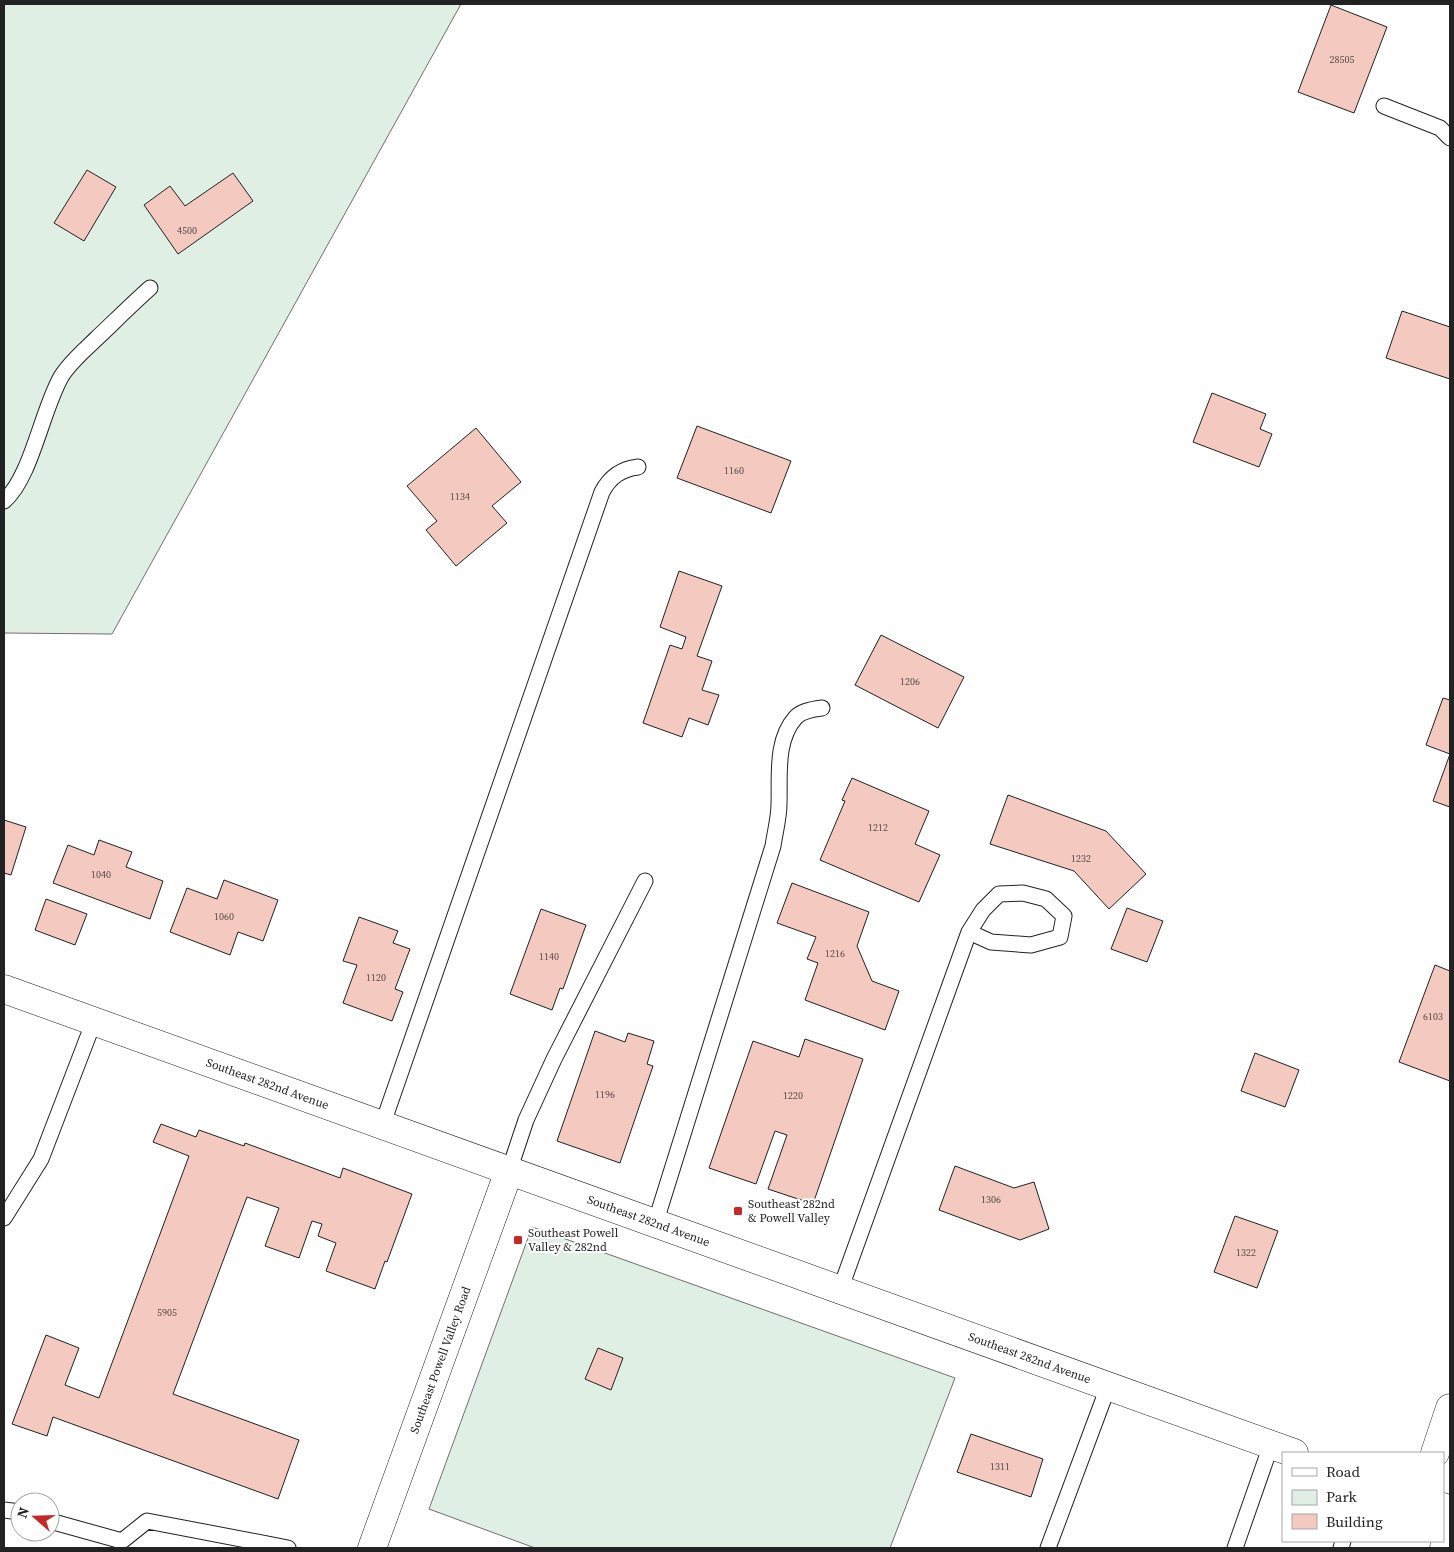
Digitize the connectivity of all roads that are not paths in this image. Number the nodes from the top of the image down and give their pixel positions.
1 (1384, 106) dead end
2 (1450, 138) edge
3 (150, 288) dead end
4 (638, 466) dead end
5 (4, 500) edge
6 (822, 708) dead end
7 (645, 881) dead end
8 (969, 932) junction
9 (4, 989) edge
10 (94, 1021) junction
11 (382, 1126) junction
12 (509, 1171) junction
13 (4, 1218) edge
14 (655, 1224) junction
15 (840, 1290) junction
16 (1108, 1387) junction
17 (1450, 1408) edge
18 (1282, 1449) edge
19 (1435, 1452) edge
20 (60, 1523) edge
21 (1450, 1532) edge
22 (288, 1548) edge
23 (372, 1548) edge
24 (1048, 1548) edge
25 (1235, 1548) edge
26 (1444, 1548) edge

1 - 2 lane
3 - 5 lane
4 - 11 lane
6 - 14 lane
7 - 12 lane
8 - 8 lane
8 - 15 lane
9 - 10 main road, Southeast 282nd Avenue
10 - 11 main road, Southeast 282nd Avenue
10 - 13 lane
11 - 12 main road, Southeast 282nd Avenue
12 - 14 main road, Southeast 282nd Avenue
12 - 23 main road, Southeast Powell Valley Road
14 - 15 main road, Southeast 282nd Avenue
15 - 16 main road, Southeast 282nd Avenue
16 - 18 main road, Southeast 282nd Avenue
16 - 24 lane
17 - 19 main road
18 - 25 lane
20 - 22 lane
21 - 26 main road

